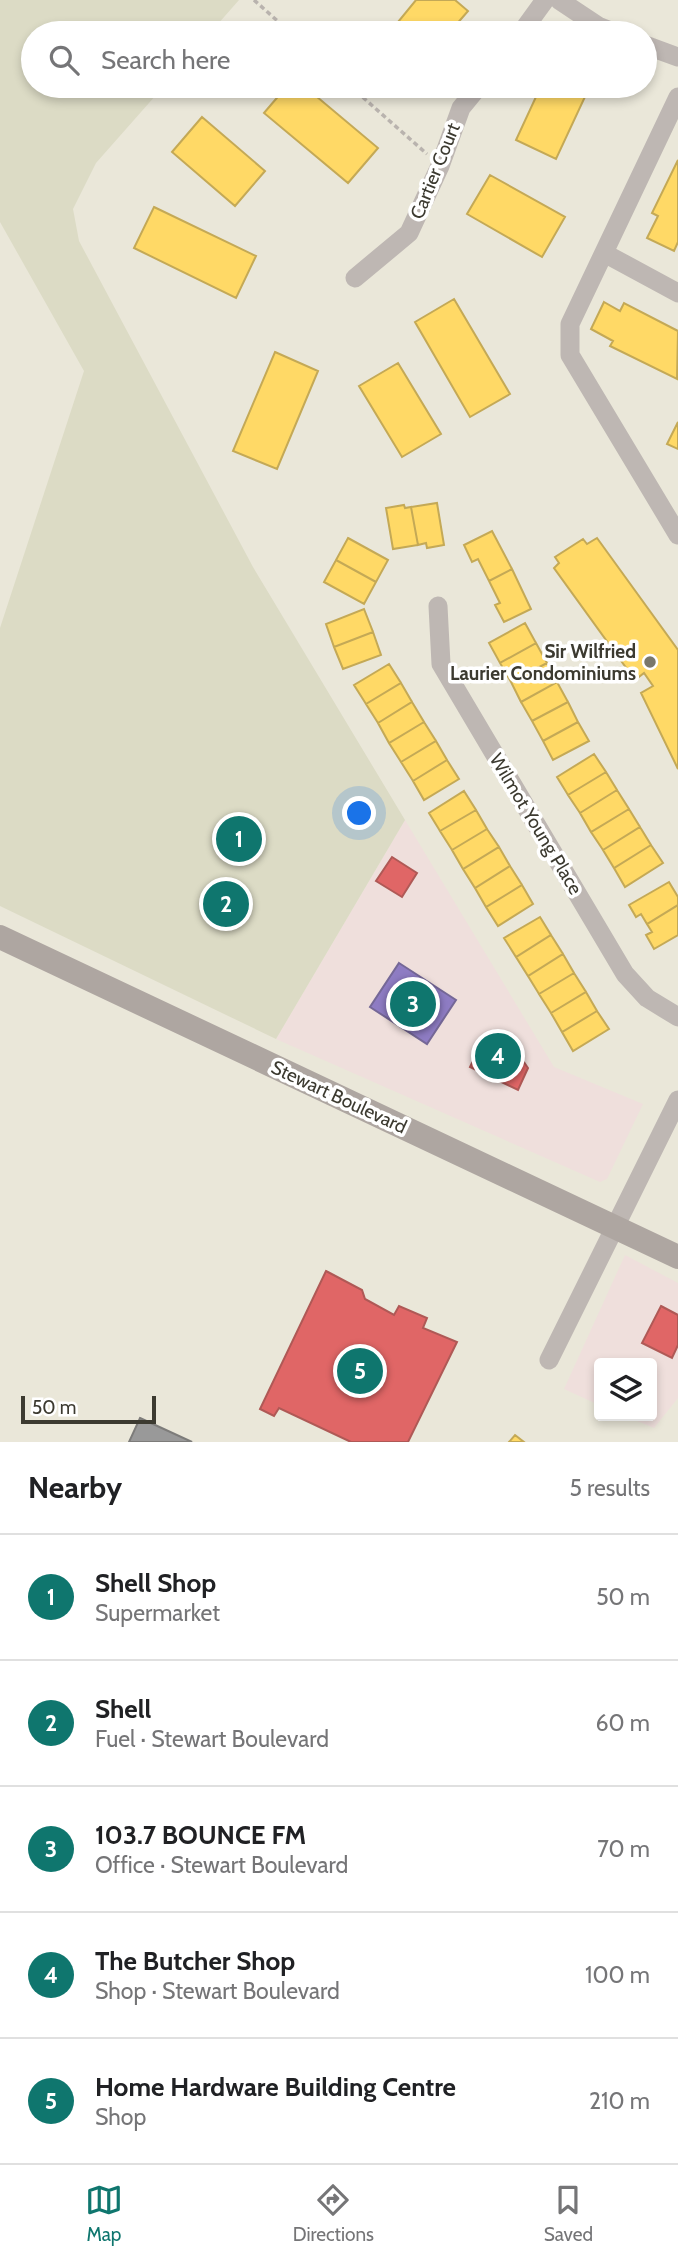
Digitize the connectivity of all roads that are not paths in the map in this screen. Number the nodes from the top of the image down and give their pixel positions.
1 (545, 0) edge
2 (559, 0) edge
3 (530, 21) edge
4 (590, 21) edge
5 (657, 49) edge
6 (678, 57) edge
7 (678, 97) edge
8 (469, 98) edge
9 (604, 253) junction
10 (355, 278) dead end
11 (678, 293) edge
12 (678, 535) edge
13 (438, 606) dead end
14 (0, 936) edge
15 (678, 1017) edge
16 (678, 1100) edge
17 (613, 1227) junction
18 (678, 1257) edge
19 (549, 1360) dead end

1 - 3 street
2 - 4 street
5 - 6 street
7 - 9 street
8 - 10 street, Cartier Court
9 - 11 street
9 - 12 street
13 - 15 street, Wilmot Young Place
14 - 17 main road, Stewart Boulevard
16 - 17 street
17 - 18 main road, Stewart Boulevard
17 - 19 street

